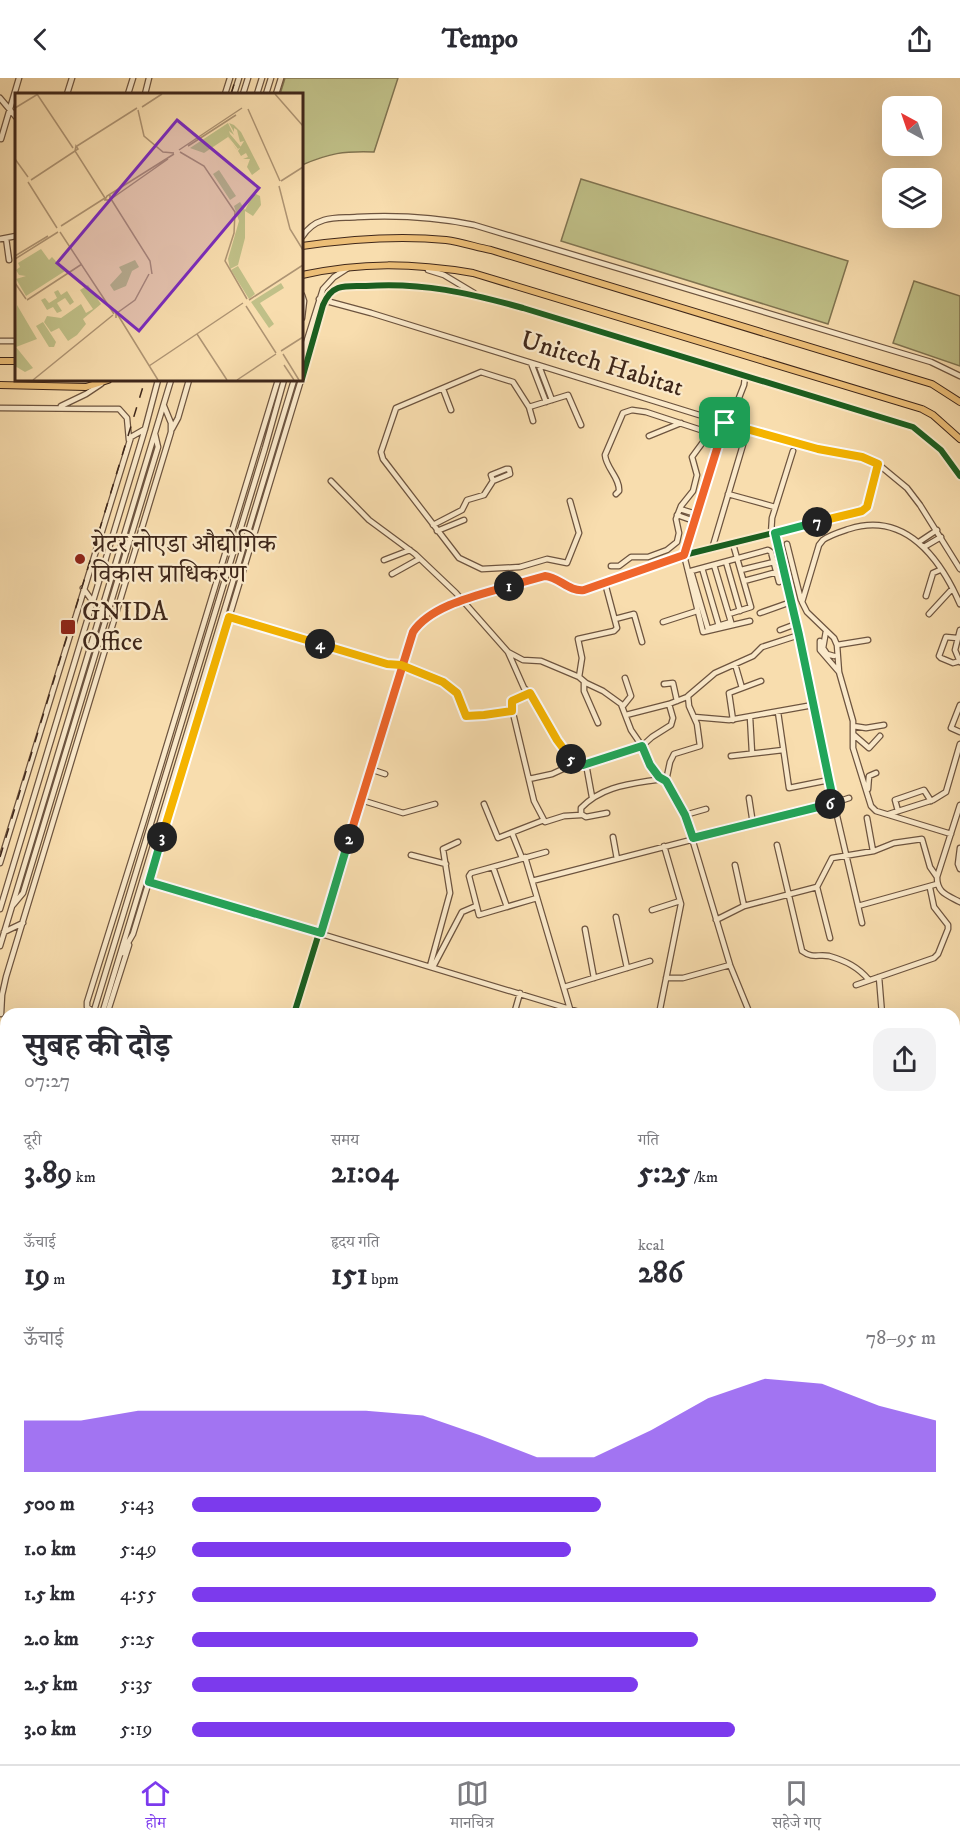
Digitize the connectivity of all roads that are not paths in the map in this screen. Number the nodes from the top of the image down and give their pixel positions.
1 (19, 78) edge
2 (72, 78) edge
3 (133, 78) edge
4 (149, 78) edge
5 (230, 78) edge
6 (239, 78) edge
7 (248, 78) edge
8 (262, 78) edge
9 (271, 78) edge
10 (281, 78) edge
11 (66, 93) edge
12 (128, 93) edge
13 (145, 93) edge
14 (225, 93) edge
15 (234, 93) edge
16 (243, 93) edge
17 (258, 93) edge
18 (266, 93) edge
19 (276, 93) edge
20 (0, 99) edge
21 (10, 109) junction
22 (15, 116) edge
23 (1, 139) edge
24 (303, 236) edge
25 (3, 238) edge
26 (303, 246) edge
27 (9, 260) dead end
28 (414, 265) junction
29 (350, 267) junction
30 (303, 275) edge
31 (326, 285) junction
32 (331, 292) junction
33 (479, 296) junction
34 (322, 300) junction
35 (316, 329) junction
36 (304, 347) junction
37 (303, 352) edge
38 (531, 363) junction
39 (539, 366) junction
40 (960, 366) edge
41 (303, 372) edge
42 (958, 374) edge
43 (745, 376) junction
44 (105, 381) edge
45 (158, 381) edge
46 (171, 381) edge
47 (189, 381) edge
48 (278, 381) edge
49 (284, 381) edge
50 (294, 381) edge
51 (300, 381) edge
52 (0, 385) edge
53 (443, 389) junction
54 (552, 400) junction
55 (546, 402) junction
56 (960, 402) edge
57 (164, 406) junction
58 (529, 407) junction
59 (0, 408) edge
60 (59, 408) junction
61 (451, 410) dead end
62 (266, 418) junction
63 (273, 420) junction
64 (533, 422) dead end
65 (681, 423) junction
66 (725, 423) junction
67 (581, 425) dead end
68 (735, 425) junction
69 (145, 429) junction
70 (171, 432) junction
71 (649, 436) dead end
72 (745, 438) dead end
73 (960, 438) edge
74 (129, 443) junction
75 (793, 451) dead end
76 (878, 464) junction
77 (960, 476) edge
78 (332, 481) dead end
79 (493, 481) dead end
80 (616, 494) dead end
81 (728, 494) junction
82 (570, 501) dead end
83 (775, 507) junction
84 (680, 508) junction
85 (696, 514) junction
86 (677, 515) junction
87 (464, 520) dead end
88 (694, 521) junction
89 (433, 525) junction
90 (937, 530) junction
91 (437, 531) junction
92 (773, 534) junction
93 (941, 537) junction
94 (919, 542) junction
95 (733, 544) junction
96 (787, 544) dead end
97 (924, 547) junction
98 (712, 549) junction
99 (410, 550) junction
100 (684, 555) junction
101 (419, 559) junction
102 (738, 559) junction
103 (384, 560) dead end
104 (726, 562) junction
105 (774, 562) junction
106 (714, 565) junction
107 (611, 566) dead end
108 (702, 568) junction
109 (960, 568) edge
110 (741, 570) junction
111 (940, 570) junction
112 (777, 572) junction
113 (392, 574) dead end
114 (744, 581) junction
115 (779, 582) dead end
116 (605, 583) junction
117 (83, 588) junction
118 (952, 589) junction
119 (926, 596) dead end
120 (462, 601) junction
121 (93, 602) junction
122 (791, 602) junction
123 (802, 602) junction
124 (960, 604) edge
125 (697, 611) junction
126 (740, 611) junction
127 (216, 613) junction
128 (760, 613) dead end
129 (729, 614) junction
130 (929, 614) dead end
131 (226, 616) junction
132 (615, 619) junction
133 (750, 621) dead end
134 (663, 622) dead end
135 (796, 624) junction
136 (718, 626) junction
137 (780, 630) dead end
138 (960, 630) edge
139 (826, 631) junction
140 (799, 635) junction
141 (957, 638) junction
142 (868, 640) dead end
143 (820, 641) dead end
144 (642, 642) dead end
145 (837, 645) junction
146 (508, 652) junction
147 (834, 656) dead end
148 (960, 661) edge
149 (735, 664) junction
150 (401, 665) junction
151 (839, 672) junction
152 (579, 677) junction
153 (625, 678) dead end
154 (761, 681) dead end
155 (584, 682) junction
156 (664, 684) dead end
157 (742, 688) junction
158 (530, 693) junction
159 (687, 697) junction
160 (677, 701) junction
161 (669, 704) junction
162 (813, 705) junction
163 (960, 705) edge
164 (623, 706) junction
165 (512, 711) junction
166 (778, 712) junction
167 (626, 715) junction
168 (694, 717) junction
169 (750, 717) junction
170 (733, 720) junction
171 (598, 723) dead end
172 (884, 724) dead end
173 (854, 726) junction
174 (960, 732) edge
175 (853, 735) junction
176 (880, 736) dead end
177 (960, 744) edge
178 (642, 746) junction
179 (783, 750) junction
180 (752, 753) junction
181 (731, 756) dead end
182 (958, 761) edge
183 (576, 763) junction
184 (586, 764) junction
185 (370, 769) junction
186 (876, 773) dead end
187 (385, 774) dead end
188 (529, 779) junction
189 (664, 780) junction
190 (829, 780) junction
191 (592, 797) junction
192 (868, 797) junction
193 (749, 798) dead end
194 (849, 798) dead end
195 (361, 800) junction
196 (931, 801) junction
197 (834, 803) junction
198 (435, 804) dead end
199 (484, 804) dead end
200 (960, 805) edge
201 (706, 809) dead end
202 (898, 811) junction
203 (608, 813) dead end
204 (581, 814) junction
205 (889, 814) junction
206 (685, 815) junction
207 (867, 818) dead end
208 (544, 820) junction
209 (753, 824) junction
210 (512, 832) junction
211 (951, 834) junction
212 (613, 837) dead end
213 (693, 838) junction
214 (458, 842) dead end
215 (777, 845) dead end
216 (664, 846) junction
217 (960, 848) edge
218 (873, 851) junction
219 (546, 852) dead end
220 (411, 855) dead end
221 (846, 856) junction
222 (524, 858) junction
223 (617, 859) junction
224 (0, 863) edge
225 (446, 864) junction
226 (735, 866) dead end
227 (493, 867) junction
228 (960, 869) edge
229 (937, 877) junction
230 (532, 881) junction
231 (149, 882) junction
232 (937, 885) junction
233 (817, 887) junction
234 (930, 888) junction
235 (789, 895) junction
236 (537, 898) junction
237 (680, 901) junction
238 (960, 902) edge
239 (476, 906) junction
240 (744, 906) junction
241 (858, 906) junction
242 (507, 907) junction
243 (0, 909) edge
244 (652, 910) dead end
245 (616, 917) dead end
246 (716, 920) junction
247 (862, 923) dead end
248 (23, 924) junction
249 (585, 929) dead end
250 (4, 932) junction
251 (321, 933) junction
252 (133, 934) junction
253 (830, 938) dead end
254 (0, 946) edge
255 (118, 961) junction
256 (650, 961) dead end
257 (730, 964) junction
258 (431, 967) junction
259 (627, 968) junction
260 (879, 977) junction
261 (594, 978) junction
262 (666, 978) junction
263 (869, 980) junction
264 (856, 985) dead end
265 (564, 987) junction
266 (520, 993) junction
267 (1, 1008) edge
268 (88, 1008) edge
269 (95, 1008) edge
270 (104, 1008) edge
271 (108, 1008) edge
272 (296, 1008) edge
273 (516, 1008) edge
274 (567, 1008) edge
275 (570, 1008) edge
276 (660, 1008) edge
277 (748, 1008) edge
278 (882, 1008) edge

1 - 21 street
2 - 11 street
3 - 12 street
4 - 13 street
5 - 14 street
6 - 15 street
7 - 16 street
8 - 17 street
9 - 18 street
10 - 19 street
20 - 21 street
21 - 22 street
21 - 23 street
24 - 42 street
25 - 27 street
26 - 56 main road
28 - 29 main road
28 - 33 street
28 - 73 main road
29 - 30 main road
29 - 31 street
31 - 32 street
31 - 34 street
32 - 33 street
32 - 34 street
33 - 43 street
34 - 35 street
34 - 36 street
34 - 38 street, Unitech Habitat
35 - 36 street
35 - 41 street
36 - 37 street
38 - 39 street, Unitech Habitat
38 - 55 street
39 - 54 street
39 - 66 street, Unitech Habitat
40 - 42 street
43 - 68 street
43 - 77 street
44 - 52 main road
44 - 60 street
45 - 69 street
46 - 57 street
47 - 70 street
48 - 62 street
49 - 63 street
50 - 131 street
51 - 131 street
53 - 58 street
53 - 61 street
53 - 89 street
54 - 55 street
54 - 67 street
55 - 58 street
57 - 70 street
57 - 250 street
58 - 64 street
59 - 60 street
60 - 74 street
62 - 63 street
62 - 268 street
63 - 127 street
65 - 71 street
65 - 80 street
65 - 84 street
66 - 68 street, Unitech Habitat
66 - 85 street
68 - 76 street, Unitech Habitat
69 - 74 street
69 - 121 street
70 - 248 street
72 - 81 street
74 - 117 street
75 - 83 street
76 - 90 street, Unitech Habitat
76 - 92 street
78 - 99 street
79 - 89 street
81 - 83 street
81 - 98 street
82 - 91 street
83 - 92 street
84 - 85 street
84 - 86 street
85 - 88 street
86 - 88 street
86 - 107 street
87 - 91 street
88 - 100 street
89 - 91 street
90 - 93 street, Unitech Habitat
90 - 94 street
92 - 95 street
92 - 122 street
93 - 97 street
93 - 109 street, Unitech Habitat
94 - 97 street
94 - 123 street
95 - 98 street
95 - 102 street
96 - 123 street
97 - 111 street
98 - 100 street
99 - 101 street
99 - 103 street
100 - 116 street
100 - 125 street
101 - 113 street
101 - 120 street
102 - 104 street
102 - 105 street
102 - 110 street
104 - 106 street
104 - 126 street
105 - 110 street
105 - 112 street
106 - 108 street
106 - 129 street
108 - 136 street
108 - 136 street
110 - 114 street
111 - 118 street
111 - 119 street
112 - 114 street
112 - 115 street
114 - 126 street
116 - 120 street
116 - 132 street
117 - 121 street
117 - 224 street
118 - 124 street
118 - 130 street
120 - 146 street
120 - 150 street
121 - 243 street
122 - 128 street
122 - 135 street
123 - 139 street
125 - 133 street
125 - 134 street
126 - 129 street
127 - 131 street
127 - 269 street
129 - 136 street
131 - 150 street
131 - 231 street
131 - 255 street
132 - 144 street
132 - 152 street
135 - 137 street
135 - 140 street
138 - 141 street
139 - 145 street
139 - 147 street
140 - 149 street
140 - 162 street
141 - 148 street
141 - 148 street
142 - 145 street
143 - 151 street
145 - 151 street
146 - 152 street
146 - 158 street
149 - 157 street
149 - 159 street
150 - 165 street
150 - 185 street
151 - 173 street
152 - 155 street
153 - 164 street
154 - 157 street
155 - 164 street
155 - 171 street
156 - 160 street
157 - 170 street
158 - 165 street
158 - 183 street
159 - 160 street
159 - 168 street
160 - 161 street
161 - 167 street
161 - 178 street
162 - 166 street
162 - 190 street
163 - 174 street
164 - 167 street
165 - 188 street
166 - 169 street
166 - 179 street
167 - 178 street
168 - 170 street
168 - 189 street
169 - 170 street
169 - 180 street
172 - 173 street
173 - 175 street
175 - 176 street
175 - 192 street
177 - 182 street
178 - 184 street
178 - 189 street
179 - 180 street
179 - 190 street
180 - 181 street
182 - 196 street
183 - 184 street
183 - 188 street
184 - 191 street
185 - 187 street
185 - 195 street
186 - 192 street
188 - 208 street
189 - 191 street
189 - 206 street
190 - 197 street
191 - 204 street
192 - 205 street
193 - 209 street
194 - 197 street
195 - 198 street
195 - 251 street
196 - 202 street
196 - 202 street
197 - 209 street
197 - 221 street
199 - 210 street
200 - 211 street
201 - 206 street
202 - 205 street
203 - 204 street
204 - 208 street
205 - 211 street
206 - 213 street
207 - 218 street
208 - 210 street
209 - 213 street
210 - 222 street
211 - 229 street
212 - 223 street
213 - 216 street
213 - 246 street
214 - 225 street
215 - 235 street
216 - 223 street
216 - 237 street
217 - 228 street
218 - 221 street
218 - 229 street
219 - 222 street
220 - 225 street
221 - 233 street
221 - 241 street
222 - 227 street
222 - 230 street
223 - 230 street
225 - 258 street
226 - 240 street
227 - 239 street
227 - 242 street
229 - 232 street
230 - 236 street
231 - 251 street
231 - 252 street
232 - 234 street
232 - 238 street
233 - 235 street
233 - 253 street
234 - 241 street
234 - 260 street
235 - 240 street
235 - 263 street
236 - 242 street
236 - 265 street
237 - 244 street
237 - 262 street
239 - 242 street
239 - 258 street
240 - 246 street
241 - 247 street
245 - 259 street
246 - 257 street
248 - 250 street
248 - 267 street
249 - 261 street
250 - 254 street
251 - 258 street
251 - 272 street
252 - 255 street
252 - 271 street
255 - 270 street
256 - 259 street
257 - 262 street
257 - 277 street
258 - 266 street
259 - 261 street
260 - 263 street
260 - 278 street
261 - 265 street
262 - 276 street
263 - 264 street
265 - 275 street
266 - 273 street
266 - 274 street

